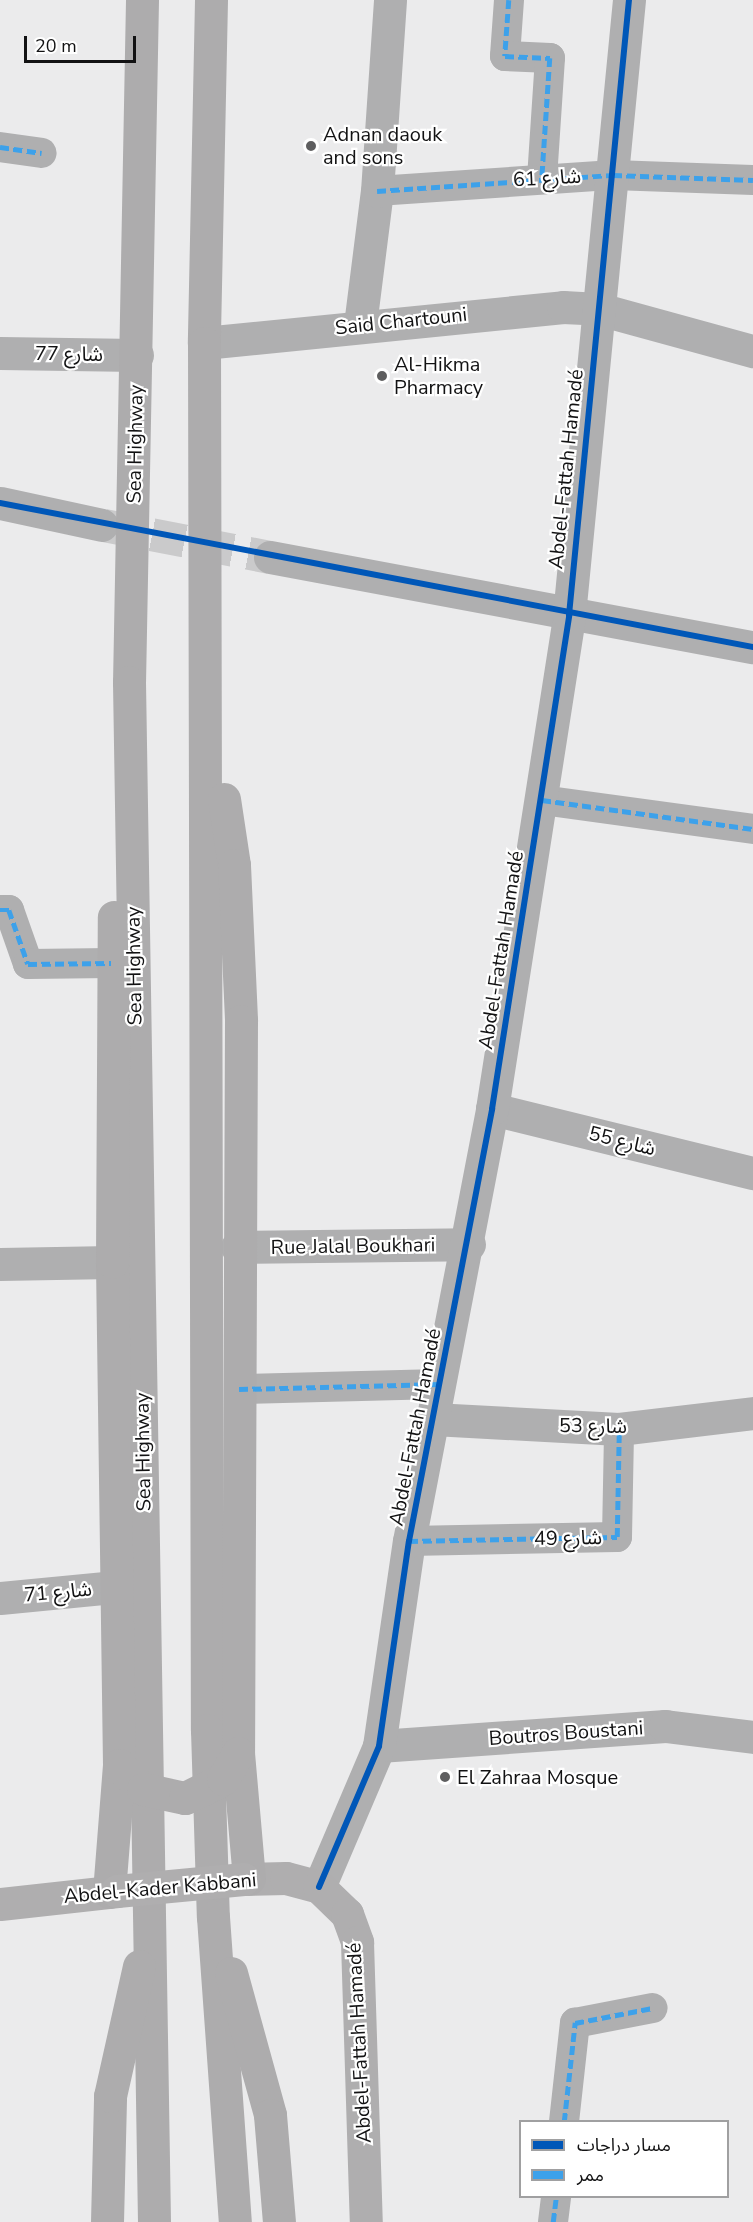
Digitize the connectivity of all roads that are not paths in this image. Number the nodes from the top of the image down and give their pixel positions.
1 (142, 0) edge
2 (211, 0) edge
3 (390, 0) edge
4 (509, 0) edge
5 (629, 0) edge
6 (0, 147) edge
7 (42, 153) dead end
8 (613, 175) junction
9 (542, 178) junction
10 (753, 180) edge
11 (378, 191) junction
12 (599, 309) junction
13 (360, 325) junction
14 (204, 343) junction
15 (753, 351) edge
16 (0, 353) edge
17 (138, 355) junction
18 (0, 503) edge
19 (102, 525) tunnel mouth
20 (270, 557) tunnel mouth
21 (569, 615) junction
22 (753, 647) edge
23 (129, 682) junction
24 (207, 685) junction
25 (542, 800) junction
26 (753, 829) edge
27 (0, 910) edge
28 (111, 963) junction
29 (492, 1109) junction
30 (753, 1173) edge
31 (469, 1244) junction
32 (237, 1247) junction
33 (112, 1262) junction
34 (0, 1264) edge
35 (440, 1384) junction
36 (239, 1389) junction
37 (753, 1413) edge
38 (433, 1419) junction
39 (619, 1428) junction
40 (409, 1541) junction
41 (116, 1587) junction
42 (0, 1598) edge
43 (753, 1737) edge
44 (379, 1746) junction
45 (238, 1753) junction
46 (120, 1765) junction
47 (246, 1879) junction
48 (319, 1887) junction
49 (113, 1892) junction
50 (0, 1904) edge
51 (213, 1917) junction
52 (148, 1932) junction
53 (653, 2008) dead end
54 (564, 2120) edge
55 (556, 2198) edge
56 (107, 2222) edge
57 (154, 2222) edge
58 (235, 2222) edge
59 (279, 2222) edge
60 (366, 2222) edge
61 (553, 2222) edge

1 - 17 highway, Sea Highway
2 - 14 highway
3 - 11 street
4 - 9 street
5 - 8 street, Abdel-Fattah Hamadé
6 - 7 street
8 - 9 street, شارع 61
8 - 10 street, شارع 61
8 - 12 street, Abdel-Fattah Hamadé
9 - 11 street, شارع 61
11 - 13 street
12 - 13 street, Said Chartouni
12 - 15 street, Said Chartouni
12 - 21 street, Abdel-Fattah Hamadé
13 - 14 street, Said Chartouni
14 - 24 highway
16 - 17 street, شارع 77
17 - 23 highway, Sea Highway
18 - 19 street
20 - 21 street
21 - 22 street
21 - 25 street, Abdel-Fattah Hamadé
23 - 28 highway
23 - 52 highway, Sea Highway
24 - 32 highway
24 - 51 highway
25 - 26 street
25 - 29 street, Abdel-Fattah Hamadé
27 - 28 street
28 - 33 highway
29 - 30 street, شارع 55
29 - 31 street, Abdel-Fattah Hamadé
31 - 32 street, Rue Jalal Boukhari
31 - 35 street, Abdel-Fattah Hamadé
32 - 36 highway
33 - 34 street
33 - 41 highway
35 - 36 street
35 - 38 street, Abdel-Fattah Hamadé
36 - 45 highway
37 - 39 street, شارع 53
38 - 39 street, شارع 53
38 - 40 street, Abdel-Fattah Hamadé
39 - 40 street, شارع 49
40 - 44 street, Abdel-Fattah Hamadé
41 - 42 street, شارع 71
41 - 46 highway
43 - 44 street, Boutros Boustani
44 - 48 street, Abdel-Fattah Hamadé
45 - 46 highway, bridge
45 - 47 highway
46 - 49 highway
47 - 48 main road, Abdel-Kader Kabbani
47 - 49 main road, Abdel-Kader Kabbani, bridge
48 - 60 main road, Abdel-Fattah Hamadé
49 - 50 main road, Abdel-Kader Kabbani
51 - 58 highway
51 - 59 highway
52 - 56 highway
52 - 57 highway, Sea Highway
53 - 54 street
55 - 61 street

